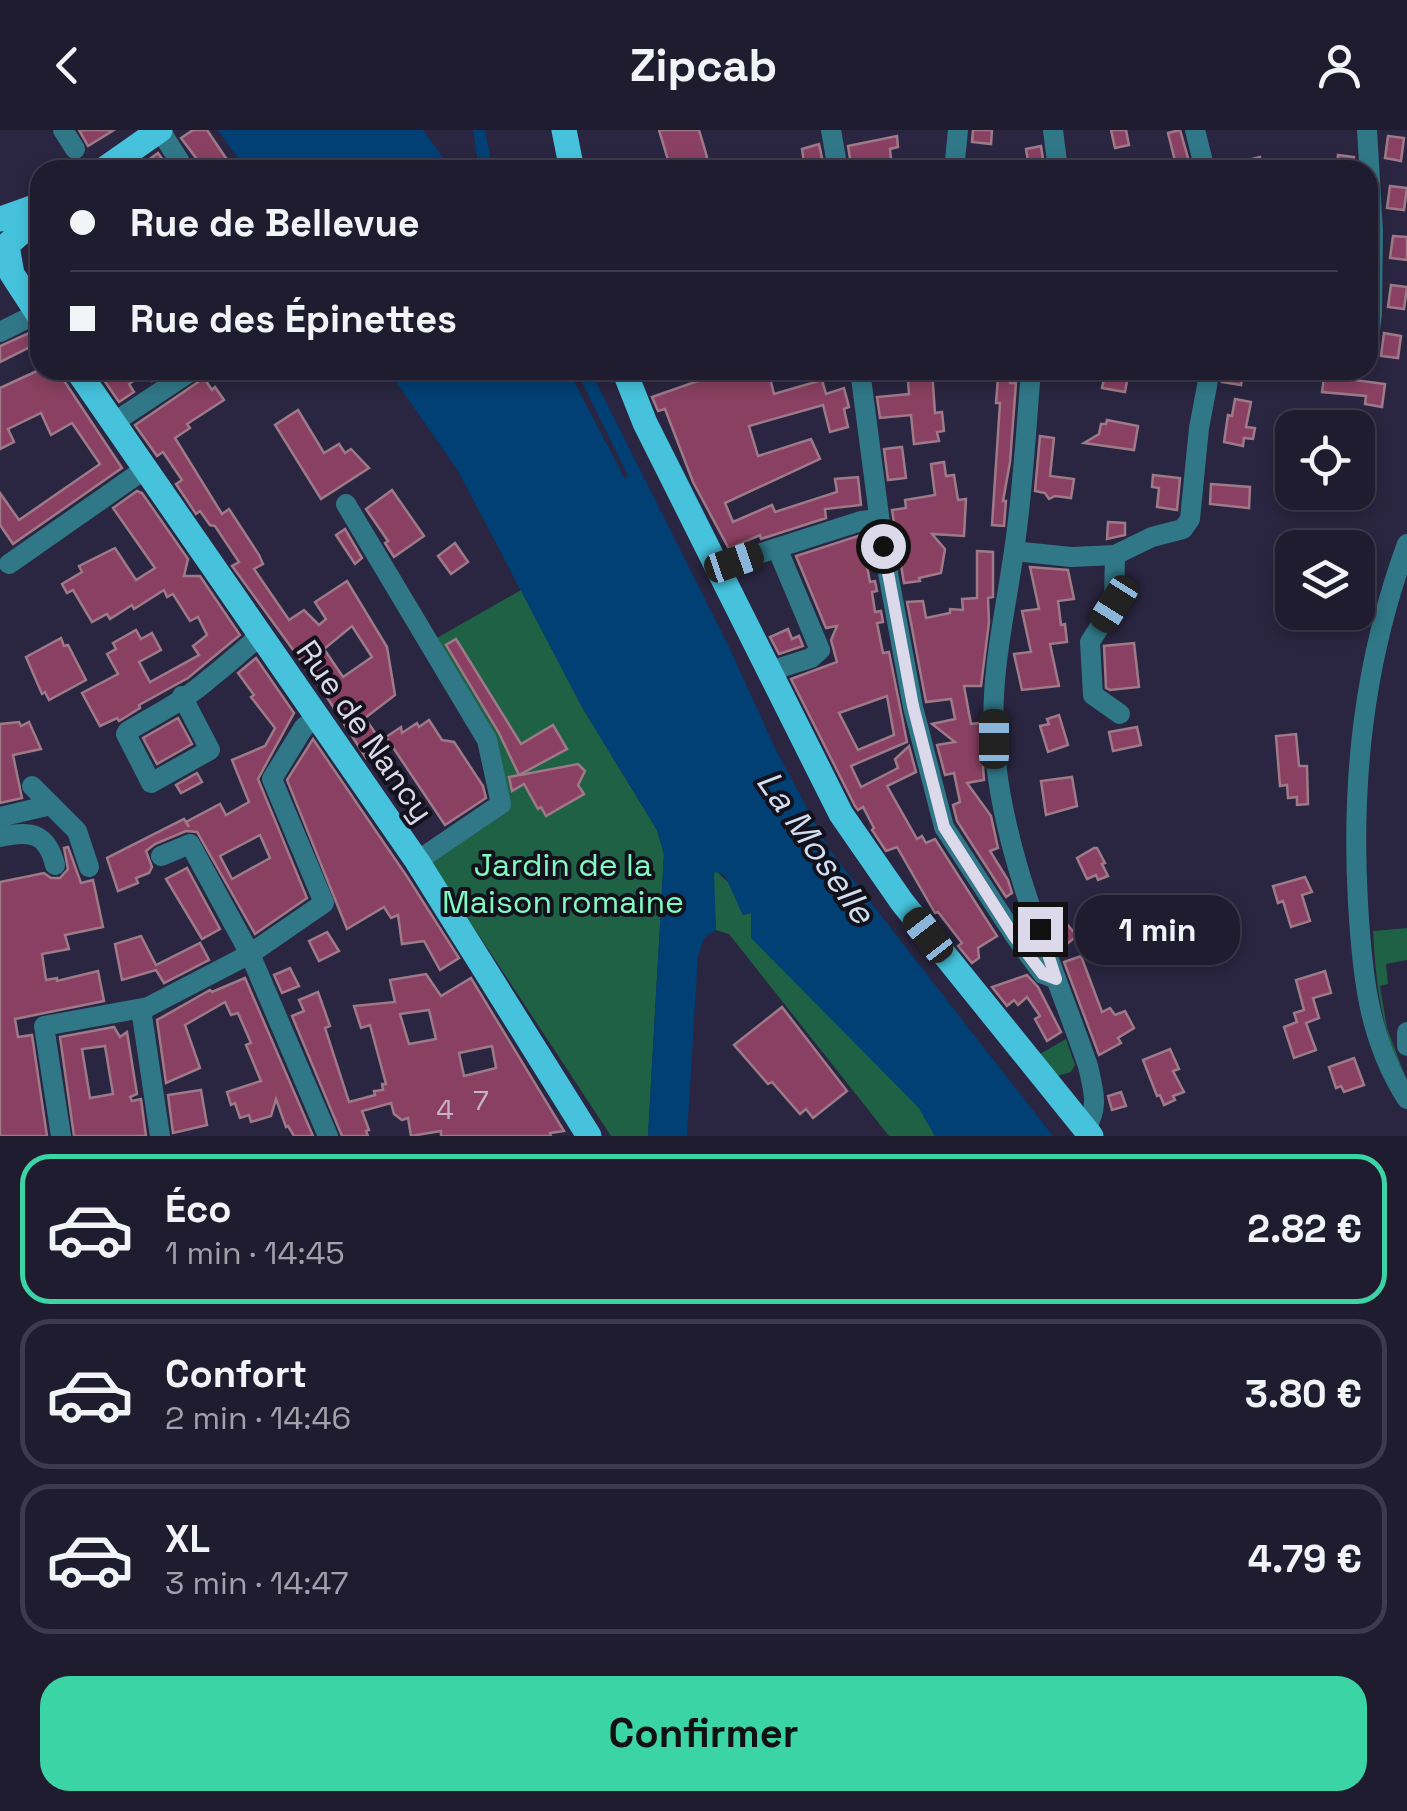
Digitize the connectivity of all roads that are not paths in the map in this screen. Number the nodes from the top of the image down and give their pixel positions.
1 (62, 130) edge
2 (160, 130) edge
3 (564, 130) edge
4 (831, 130) edge
5 (958, 130) edge
6 (1054, 130) edge
7 (1195, 130) edge
8 (1367, 130) edge
9 (75, 149) dead end
10 (127, 160) edge
11 (178, 160) edge
12 (570, 160) edge
13 (836, 160) edge
14 (955, 160) edge
15 (1057, 160) edge
16 (1202, 160) edge
17 (1369, 160) edge
18 (30, 213) edge
19 (30, 221) edge
20 (4, 235) edge
21 (30, 301) edge
22 (30, 319) edge
23 (0, 332) edge
24 (84, 380) edge
25 (178, 380) edge
26 (628, 380) edge
27 (861, 380) edge
28 (1031, 380) edge
29 (1209, 380) edge
30 (113, 423) junction
31 (146, 470) junction
32 (346, 504) dead end
33 (878, 519) junction
34 (1407, 544) edge
35 (777, 548) junction
36 (1014, 551) junction
37 (1115, 555) junction
38 (9, 564) dead end
39 (718, 568) junction
40 (260, 636) junction
41 (770, 670) junction
42 (182, 696) junction
43 (1120, 714) dead end
44 (316, 719) junction
45 (32, 786) dead end
46 (51, 805) junction
47 (0, 817) edge
48 (0, 836) edge
49 (161, 856) dead end
50 (417, 861) junction
51 (56, 865) dead end
52 (88, 867) dead end
53 (250, 954) junction
54 (1056, 979) junction
55 (141, 1009) junction
56 (1407, 1032) edge
57 (1407, 1046) edge
58 (1088, 1066) junction
59 (1407, 1099) edge
60 (1062, 1100) junction
61 (1088, 1132) edge
62 (61, 1136) edge
63 (160, 1136) edge
64 (328, 1136) edge
65 (590, 1136) edge

1 - 9 street
2 - 10 main road
2 - 11 street
3 - 12 main road
4 - 13 street
5 - 14 street
6 - 15 street
7 - 16 street
8 - 17 street
18 - 20 main road
19 - 20 main road
20 - 21 main road
22 - 23 street
24 - 30 main road, Rue de Nancy
25 - 30 street
26 - 39 main road
27 - 33 street
28 - 36 street
29 - 37 street
30 - 31 main road, Rue de Nancy
31 - 38 street
31 - 40 main road, Rue de Nancy
32 - 50 street
33 - 35 street
33 - 54 street
34 - 59 street
35 - 39 street
35 - 41 street
36 - 37 street
36 - 54 street
37 - 43 street
39 - 41 main road
40 - 42 street
40 - 44 main road, Rue de Nancy
41 - 60 main road
42 - 42 street
44 - 50 main road, Rue de Nancy
44 - 53 street
45 - 46 street
46 - 47 street
46 - 52 street
48 - 51 street
49 - 53 street
50 - 65 main road, Rue de Nancy
53 - 55 street
53 - 64 street
54 - 58 street
55 - 62 street
55 - 63 street
56 - 57 street
58 - 60 street
58 - 61 street
60 - 61 main road

